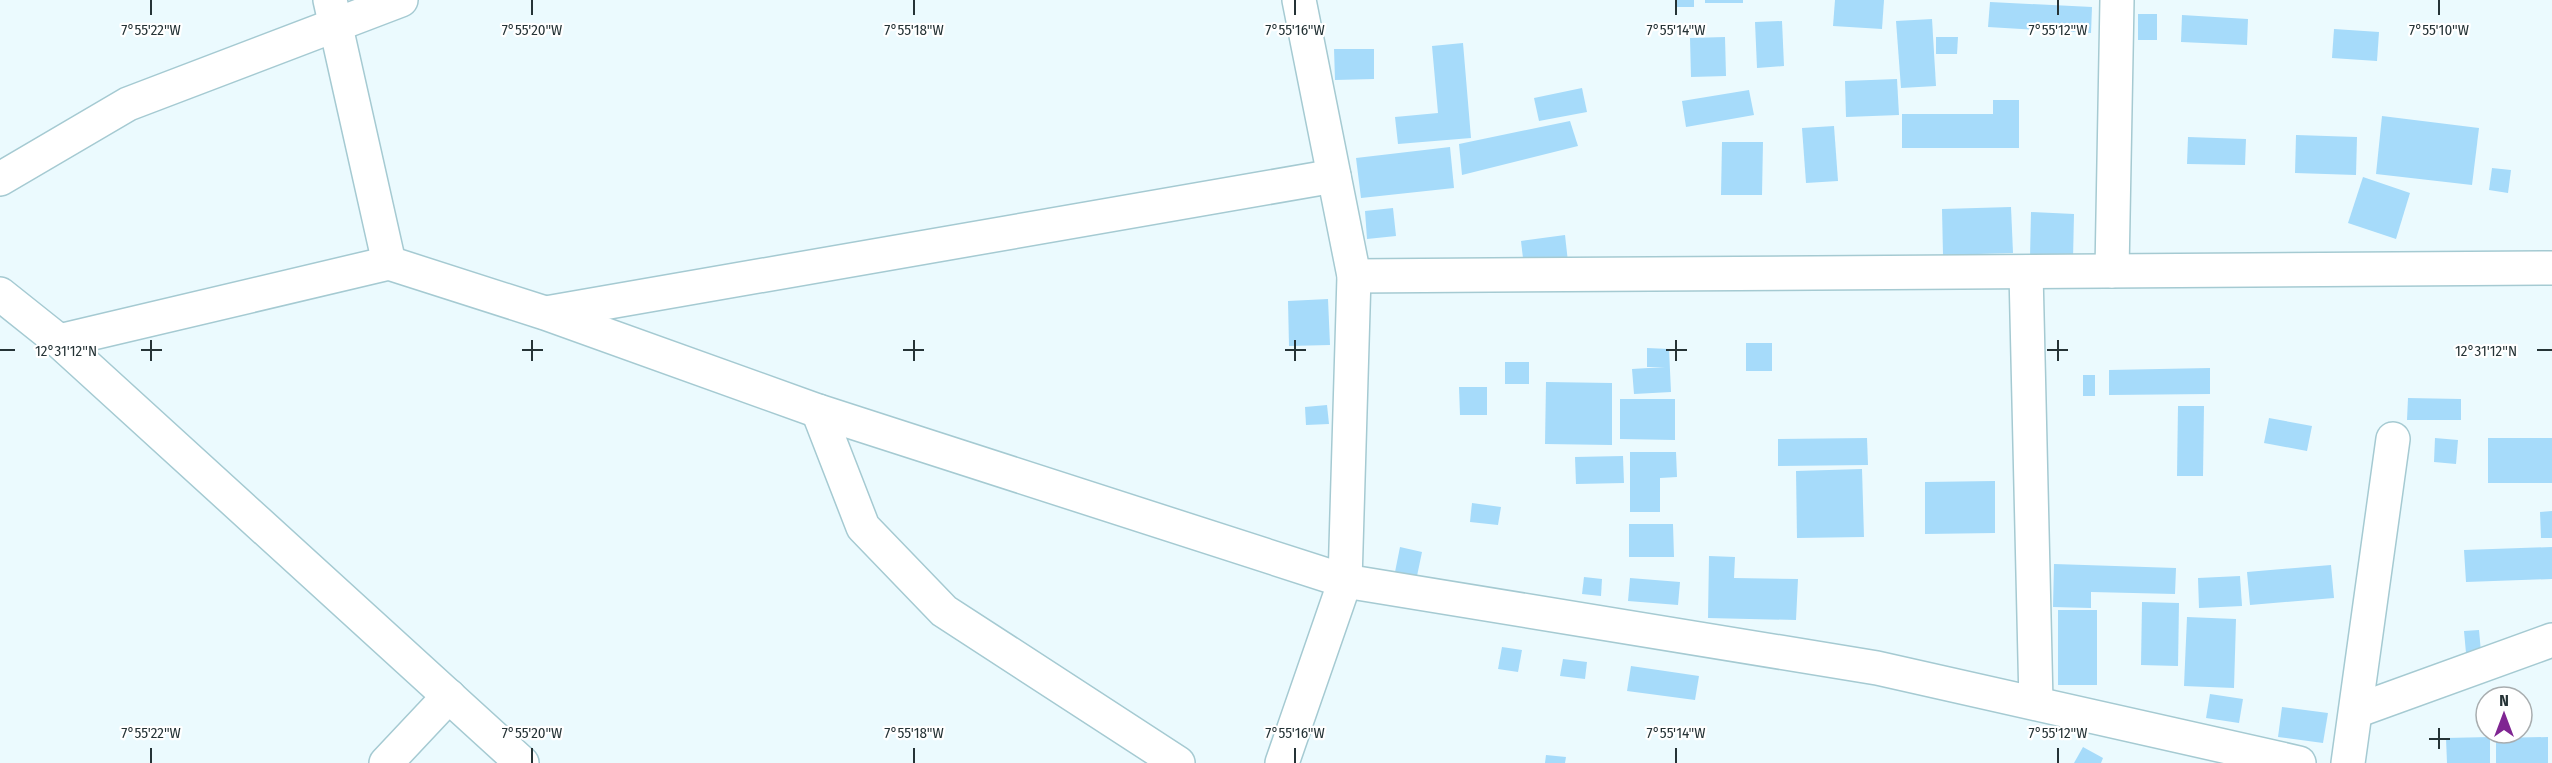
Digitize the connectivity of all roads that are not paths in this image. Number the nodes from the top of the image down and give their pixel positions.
1 (401, 0) edge
2 (1299, 0) edge
3 (2117, 0) edge
4 (333, 12) edge
5 (1334, 176) junction
6 (0, 179) edge
7 (389, 263) junction
8 (2552, 268) edge
9 (2112, 271) junction
10 (2026, 272) junction
11 (1354, 276) junction
12 (0, 294) edge
13 (545, 314) junction
14 (59, 341) junction
15 (818, 411) junction
16 (2394, 439) dead end
17 (1345, 581) junction
18 (2552, 640) edge
19 (449, 696) junction
20 (2036, 703) junction
21 (2356, 711) junction
22 (386, 763) edge
23 (522, 763) edge
24 (1178, 763) edge
25 (1282, 763) edge
26 (2299, 763) edge
27 (2348, 763) edge

1 - 4 street
2 - 5 street
3 - 9 street
4 - 6 street
4 - 7 street
5 - 11 street
5 - 13 street
7 - 13 street
7 - 14 street
8 - 9 street
9 - 10 street
10 - 11 street
10 - 20 street
11 - 17 street
12 - 14 street
13 - 15 street
14 - 19 street
15 - 17 street
15 - 24 street
16 - 21 street
17 - 20 street
17 - 25 street
18 - 21 street
19 - 22 street
19 - 23 street
20 - 26 street
21 - 27 street

